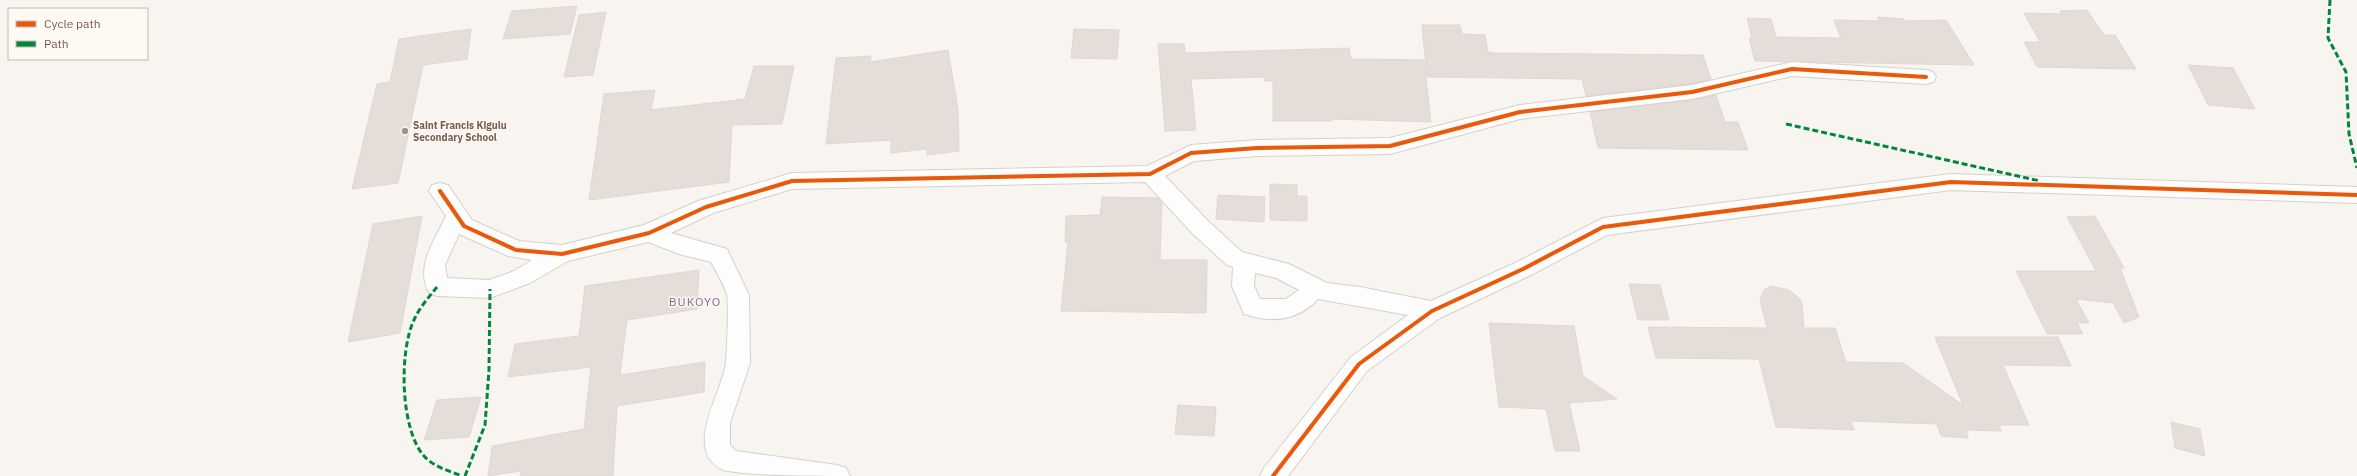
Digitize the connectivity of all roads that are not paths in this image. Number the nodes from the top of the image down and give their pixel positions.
1 (1926, 77) dead end
2 (1150, 174) junction
3 (440, 191) dead end
4 (2357, 195) edge
5 (457, 215) junction
6 (649, 233) junction
7 (562, 254) junction
8 (1244, 261) junction
9 (1315, 288) junction
10 (1432, 311) junction
11 (837, 476) edge
12 (1273, 476) edge

1 - 2 street
2 - 6 street
2 - 8 street
3 - 5 street
4 - 10 street
5 - 7 street
5 - 7 street
6 - 7 street
6 - 11 street
8 - 9 street
8 - 9 street
9 - 10 street
10 - 12 street

